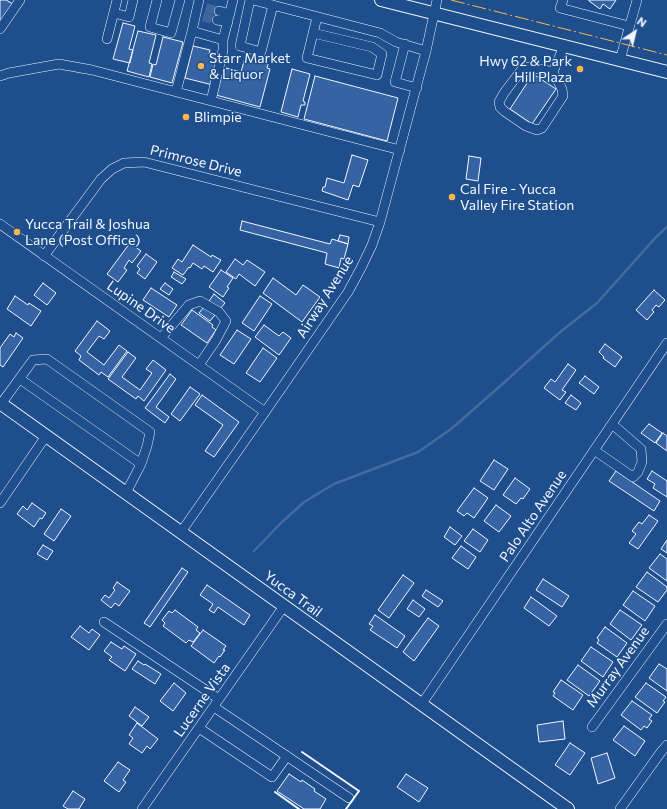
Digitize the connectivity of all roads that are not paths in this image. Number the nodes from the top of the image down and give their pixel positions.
1 (20, 0) edge
2 (117, 0) edge
3 (133, 0) edge
4 (157, 0) edge
5 (180, 0) edge
6 (233, 0) edge
7 (252, 0) edge
8 (381, 0) edge
9 (437, 0) edge
10 (563, 0) edge
11 (637, 0) edge
12 (273, 5) junction
13 (200, 9) edge
14 (114, 13) junction
15 (434, 14) junction
16 (218, 15) tunnel mouth
17 (317, 17) junction
18 (229, 18) junction
19 (339, 23) junction
20 (629, 26) junction
21 (0, 29) edge
22 (192, 31) junction
23 (313, 33) junction
24 (387, 37) junction
25 (336, 38) junction
26 (107, 39) dead end
27 (224, 40) junction
28 (405, 44) junction
29 (564, 46) junction
30 (376, 50) junction
31 (426, 51) junction
32 (620, 60) junction
33 (553, 72) junction
34 (667, 72) edge
35 (0, 76) edge
36 (417, 88) junction
37 (176, 92) junction
38 (211, 101) junction
39 (400, 150) junction
40 (380, 222) junction
41 (0, 224) edge
42 (44, 256) junction
43 (161, 338) junction
44 (667, 343) edge
45 (199, 365) junction
46 (20, 379) junction
47 (1, 404) edge
48 (265, 412) junction
49 (612, 424) junction
50 (46, 436) junction
51 (594, 450) junction
52 (141, 464) junction
53 (126, 493) junction
54 (0, 503) edge
55 (181, 532) junction
56 (284, 606) junction
57 (104, 622) dead end
58 (667, 624) edge
59 (217, 703) junction
60 (421, 704) junction
61 (592, 727) dead end
62 (199, 728) junction
63 (667, 745) edge
64 (287, 756) junction
65 (349, 798) dead end
66 (142, 809) edge
67 (568, 809) edge
68 (620, 809) edge

1 - 21 street
2 - 14 street
3 - 14 street
4 - 5 street
6 - 18 street
7 - 12 street
7 - 12 street
8 - 15 main road
9 - 15 street, Airway Avenue
10 - 20 street
11 - 20 street
12 - 17 street
13 - 22 street
14 - 26 street
15 - 29 main road
15 - 31 street, Airway Avenue
16 - 18 street
17 - 19 street
17 - 23 street
18 - 27 street
19 - 24 street
19 - 25 street
20 - 32 street
22 - 27 street
22 - 37 street
23 - 25 street
23 - 30 street
24 - 28 street
24 - 30 street
25 - 30 street
27 - 38 street
28 - 31 street
28 - 36 street
29 - 32 main road
29 - 33 street
31 - 36 street, Airway Avenue
32 - 34 main road
33 - 33 street
35 - 37 street
36 - 39 street, Airway Avenue
37 - 38 street
38 - 39 street
39 - 40 street, Airway Avenue
40 - 42 street, Primrose Drive
40 - 48 street, Airway Avenue
41 - 42 street, Lupine Drive
42 - 43 street, Lupine Drive
43 - 45 street, Lupine Drive
43 - 45 street
44 - 49 street, Palo Alto Avenue
45 - 48 street, Lupine Drive
46 - 47 street
46 - 52 street
46 - 52 street
47 - 50 main road, Yucca Trail
48 - 55 street, Airway Avenue
49 - 51 street, Palo Alto Avenue
49 - 51 street
50 - 53 main road, Yucca Trail
50 - 54 street
51 - 60 street, Palo Alto Avenue
52 - 53 street
53 - 55 main road, Yucca Trail
55 - 56 main road, Yucca Trail
56 - 59 street, Lucerne Vista
56 - 60 main road, Yucca Trail
57 - 59 street
58 - 61 street, Murray Avenue
59 - 62 street, Lucerne Vista
59 - 64 street
60 - 67 main road, Yucca Trail
62 - 64 street
62 - 66 street, Lucerne Vista
63 - 68 street
64 - 65 street

